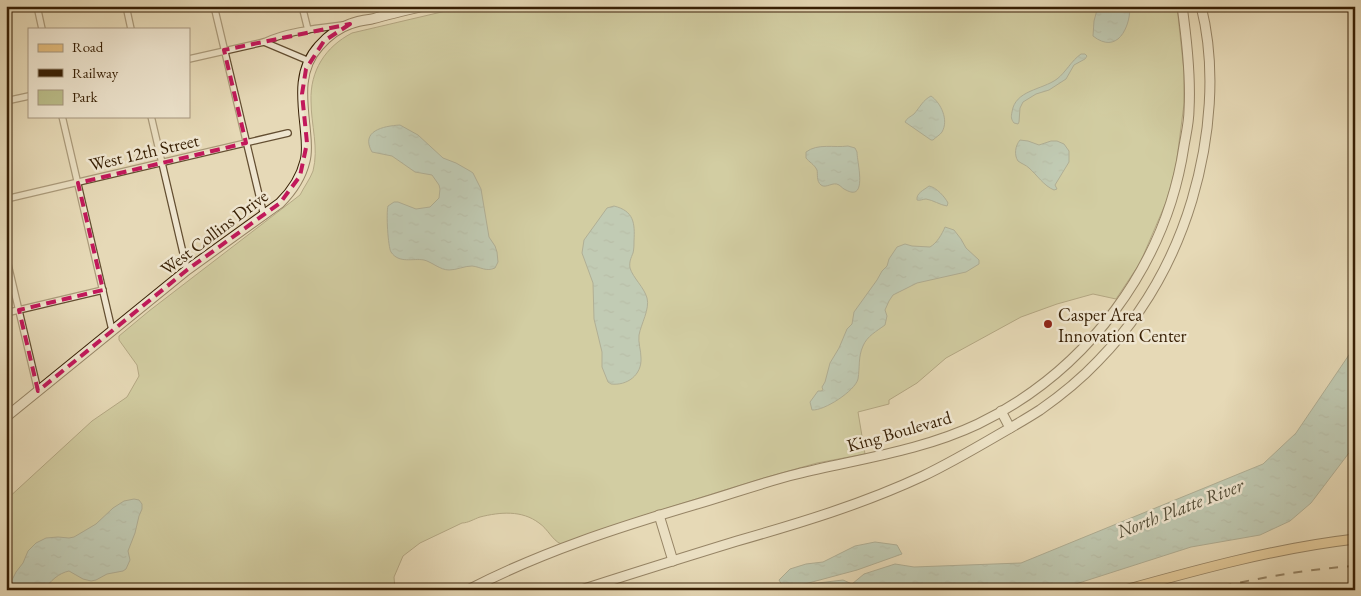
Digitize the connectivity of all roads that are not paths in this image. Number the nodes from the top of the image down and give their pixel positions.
1 (37, 6) edge
2 (126, 6) edge
3 (214, 6) edge
4 (302, 6) edge
5 (424, 6) edge
6 (1182, 6) edge
7 (1201, 6) edge
8 (393, 10) edge
9 (350, 24) junction
10 (42, 28) edge
11 (131, 28) edge
12 (308, 30) junction
13 (264, 42) junction
14 (224, 50) junction
15 (190, 59) edge
16 (308, 61) junction
17 (28, 96) edge
18 (6, 101) edge
19 (62, 118) edge
20 (151, 118) edge
21 (288, 134) dead end
22 (246, 143) junction
23 (162, 163) junction
24 (78, 183) junction
25 (6, 199) edge
26 (264, 216) junction
27 (6, 256) edge
28 (187, 270) junction
29 (103, 290) junction
30 (19, 310) junction
31 (6, 313) edge
32 (112, 330) junction
33 (38, 391) junction
34 (1001, 410) junction
35 (6, 417) edge
36 (1010, 428) junction
37 (659, 516) junction
38 (1355, 539) edge
39 (673, 561) junction
40 (468, 590) edge
41 (581, 590) edge
42 (1125, 590) edge

1 - 10 street
2 - 11 street
3 - 14 street
4 - 12 street
5 - 8 street, West Collins Drive
6 - 34 street, King Boulevard
7 - 36 street
8 - 9 street, West Collins Drive
9 - 12 street
9 - 16 street, West Collins Drive
12 - 13 street
13 - 14 street
13 - 16 street
14 - 15 street
14 - 22 street
16 - 26 street, West Collins Drive
17 - 18 street
19 - 24 street
20 - 23 street
21 - 22 street, West 12th Street
22 - 23 street, West 12th Street
22 - 26 street
23 - 24 street, West 12th Street
23 - 28 street
24 - 25 street, West 12th Street
24 - 29 street
26 - 28 street, West Collins Drive
27 - 30 street
28 - 32 street, West Collins Drive
29 - 30 street
29 - 32 street
30 - 31 street
30 - 33 street
32 - 33 street, West Collins Drive
33 - 35 street, West Collins Drive
34 - 36 street
34 - 37 street, King Boulevard
36 - 39 street
37 - 39 street
37 - 40 street, King Boulevard
38 - 42 main road
39 - 41 street

